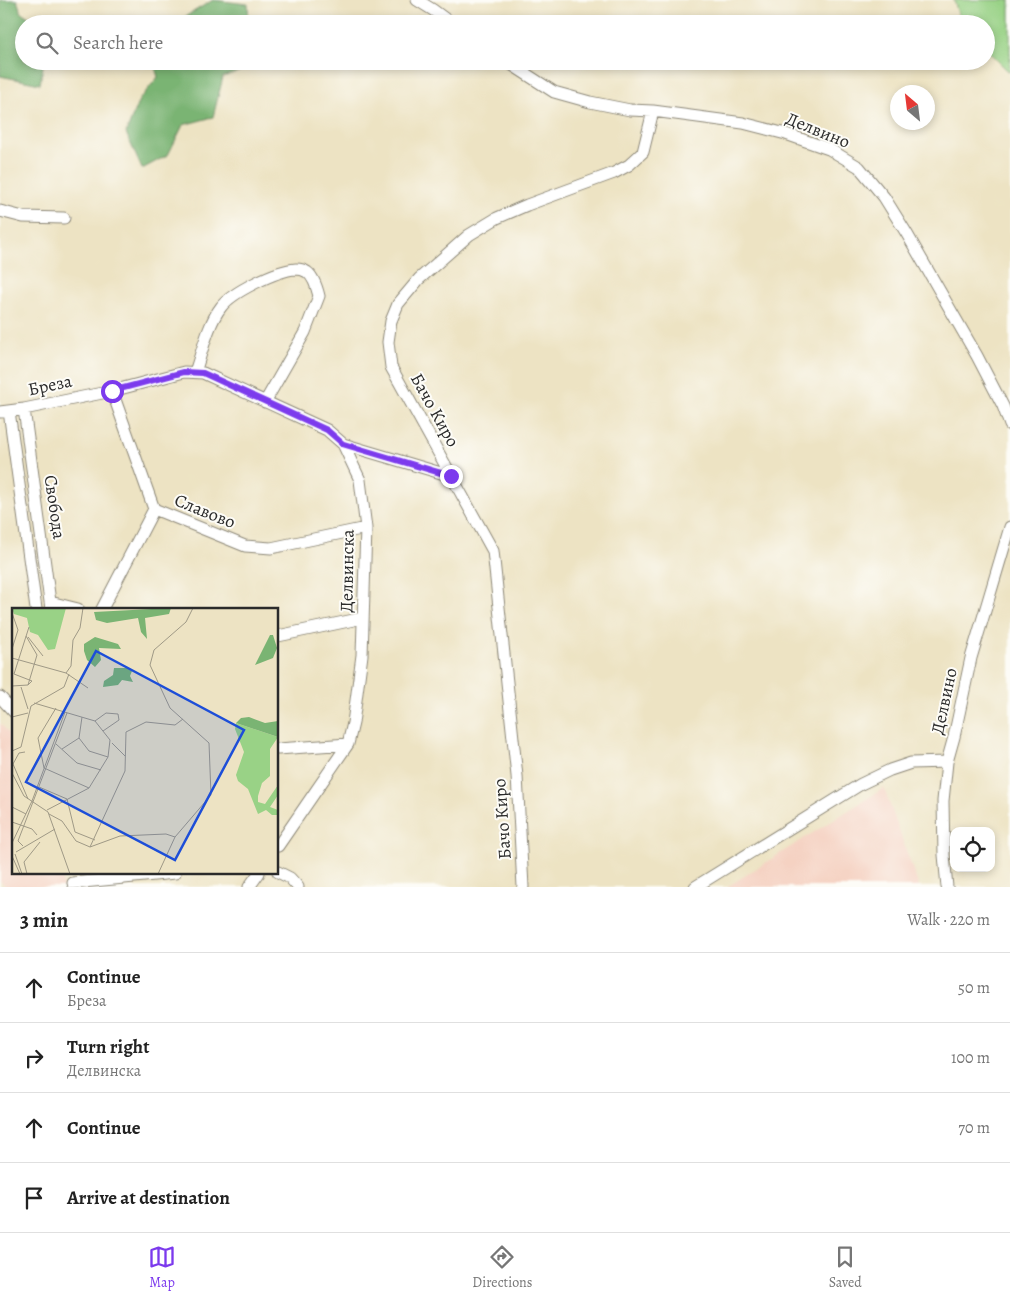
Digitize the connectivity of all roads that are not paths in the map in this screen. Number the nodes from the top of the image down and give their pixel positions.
1 (417, 0) edge
2 (440, 15) edge
3 (520, 70) edge
4 (653, 111) junction
5 (0, 211) edge
6 (64, 218) dead end
7 (195, 372) junction
8 (112, 391) junction
9 (265, 402) junction
10 (24, 409) junction
11 (5, 412) edge
12 (1010, 425) edge
13 (343, 444) junction
14 (451, 476) junction
15 (154, 509) junction
16 (1010, 527) edge
17 (366, 528) junction
18 (50, 606) edge
19 (36, 608) edge
20 (64, 608) edge
21 (103, 608) edge
22 (363, 618) junction
23 (279, 636) edge
24 (0, 696) edge
25 (12, 710) edge
26 (348, 744) junction
27 (279, 749) edge
28 (947, 762) junction
29 (279, 845) edge
30 (279, 872) edge
31 (163, 874) edge
32 (258, 874) edge
33 (88, 880) edge
34 (73, 881) edge
35 (249, 887) edge
36 (298, 887) edge
37 (523, 887) edge
38 (695, 887) edge
39 (947, 887) edge

1 - 2 street
3 - 4 street, Делвино
4 - 12 street, Делвино
4 - 14 street, Бачо Киро
5 - 6 street
7 - 8 street, Бреза
7 - 9 street, Делвинска
7 - 9 street
8 - 10 street, Бреза
8 - 15 street, Славово
9 - 13 street, Делвинска
10 - 11 street, Бреза
10 - 18 street, Свобода
11 - 19 street, Свобода
13 - 14 street
13 - 17 street, Делвинска
14 - 37 street, Бачо Киро
15 - 17 street, Славово
15 - 21 street
16 - 28 street, Делвино
17 - 22 street, Делвинска
18 - 20 street
22 - 23 street
22 - 26 street, Делвинска
24 - 25 street
26 - 27 street
26 - 29 street, Делвинска
28 - 38 street
28 - 39 street, Делвино
30 - 36 street
31 - 33 street
32 - 35 street
33 - 34 street

